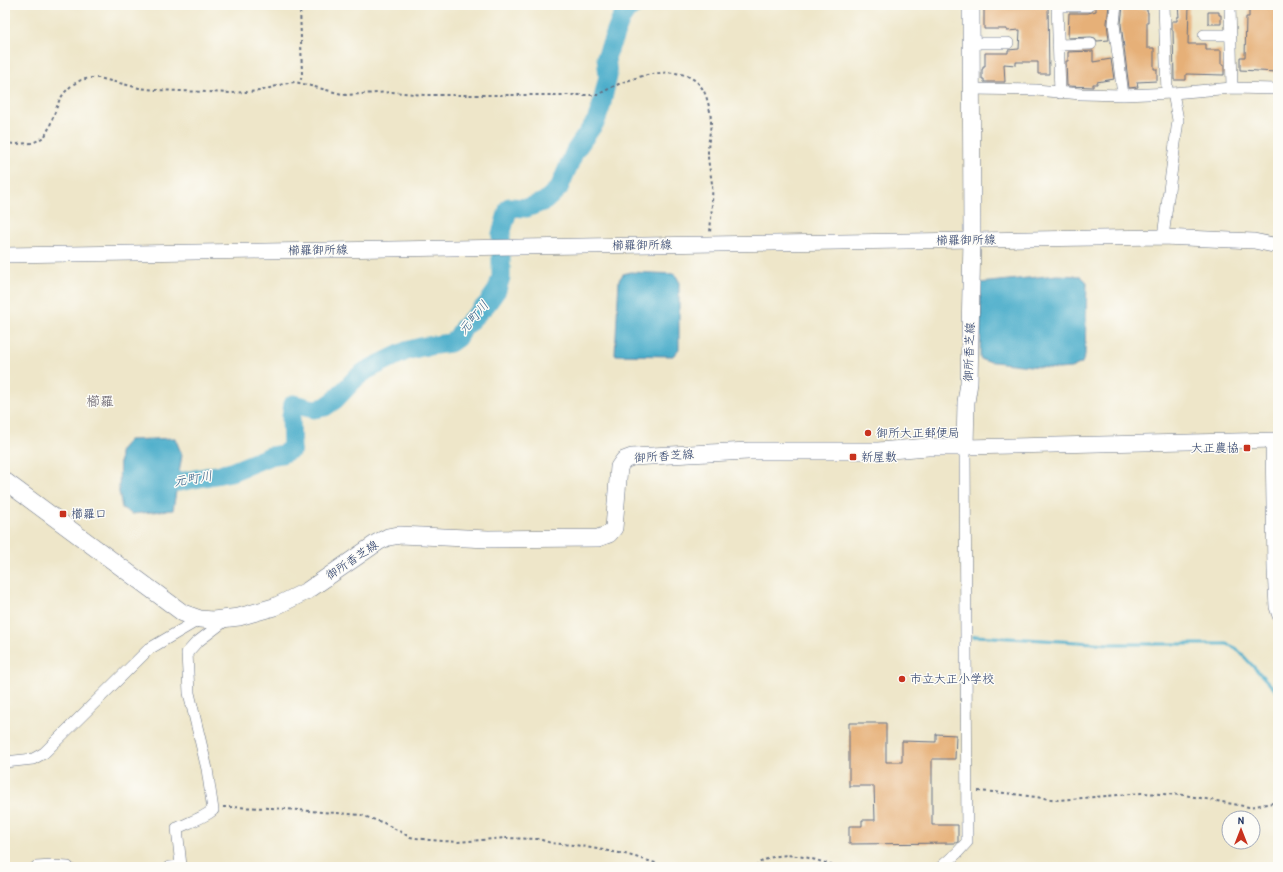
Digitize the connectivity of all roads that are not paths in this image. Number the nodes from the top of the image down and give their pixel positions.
1 (971, 5) edge
2 (1057, 5) edge
3 (1116, 5) edge
4 (1164, 5) edge
5 (1230, 5) edge
6 (1088, 6) dead end
7 (1204, 35) dead end
8 (1231, 35) junction
9 (971, 43) junction
10 (1008, 43) dead end
11 (1091, 44) dead end
12 (1058, 45) junction
13 (1232, 88) junction
14 (971, 89) junction
15 (1278, 89) edge
16 (1060, 93) junction
17 (1170, 93) junction
18 (1123, 95) junction
19 (1163, 237) junction
20 (972, 239) junction
21 (1278, 246) edge
22 (5, 255) edge
23 (1274, 440) edge
24 (964, 447) junction
25 (5, 481) edge
26 (1278, 616) edge
27 (200, 619) junction
28 (226, 619) junction
29 (5, 762) edge
30 (36, 867) edge
31 (68, 867) edge
32 (169, 867) edge
33 (941, 867) edge

1 - 9 main road, 御所香芝線
2 - 6 street
2 - 12 street
3 - 18 street
4 - 17 street
5 - 8 street
7 - 8 street
8 - 13 street
9 - 10 street
9 - 14 main road, 御所香芝線
11 - 12 street
12 - 16 street
13 - 15 street
13 - 17 street
14 - 16 street
14 - 20 main road, 御所香芝線
16 - 18 street
17 - 18 street
17 - 19 street
19 - 20 main road, 櫛羅御所線
19 - 21 main road, 櫛羅御所線
20 - 22 main road, 櫛羅御所線
20 - 24 main road, 御所香芝線
23 - 24 main road
23 - 26 street
24 - 28 main road, 御所香芝線
24 - 33 street
25 - 27 main road, 御所香芝線
27 - 28 main road, 御所香芝線
27 - 29 street
28 - 32 street
30 - 31 street

